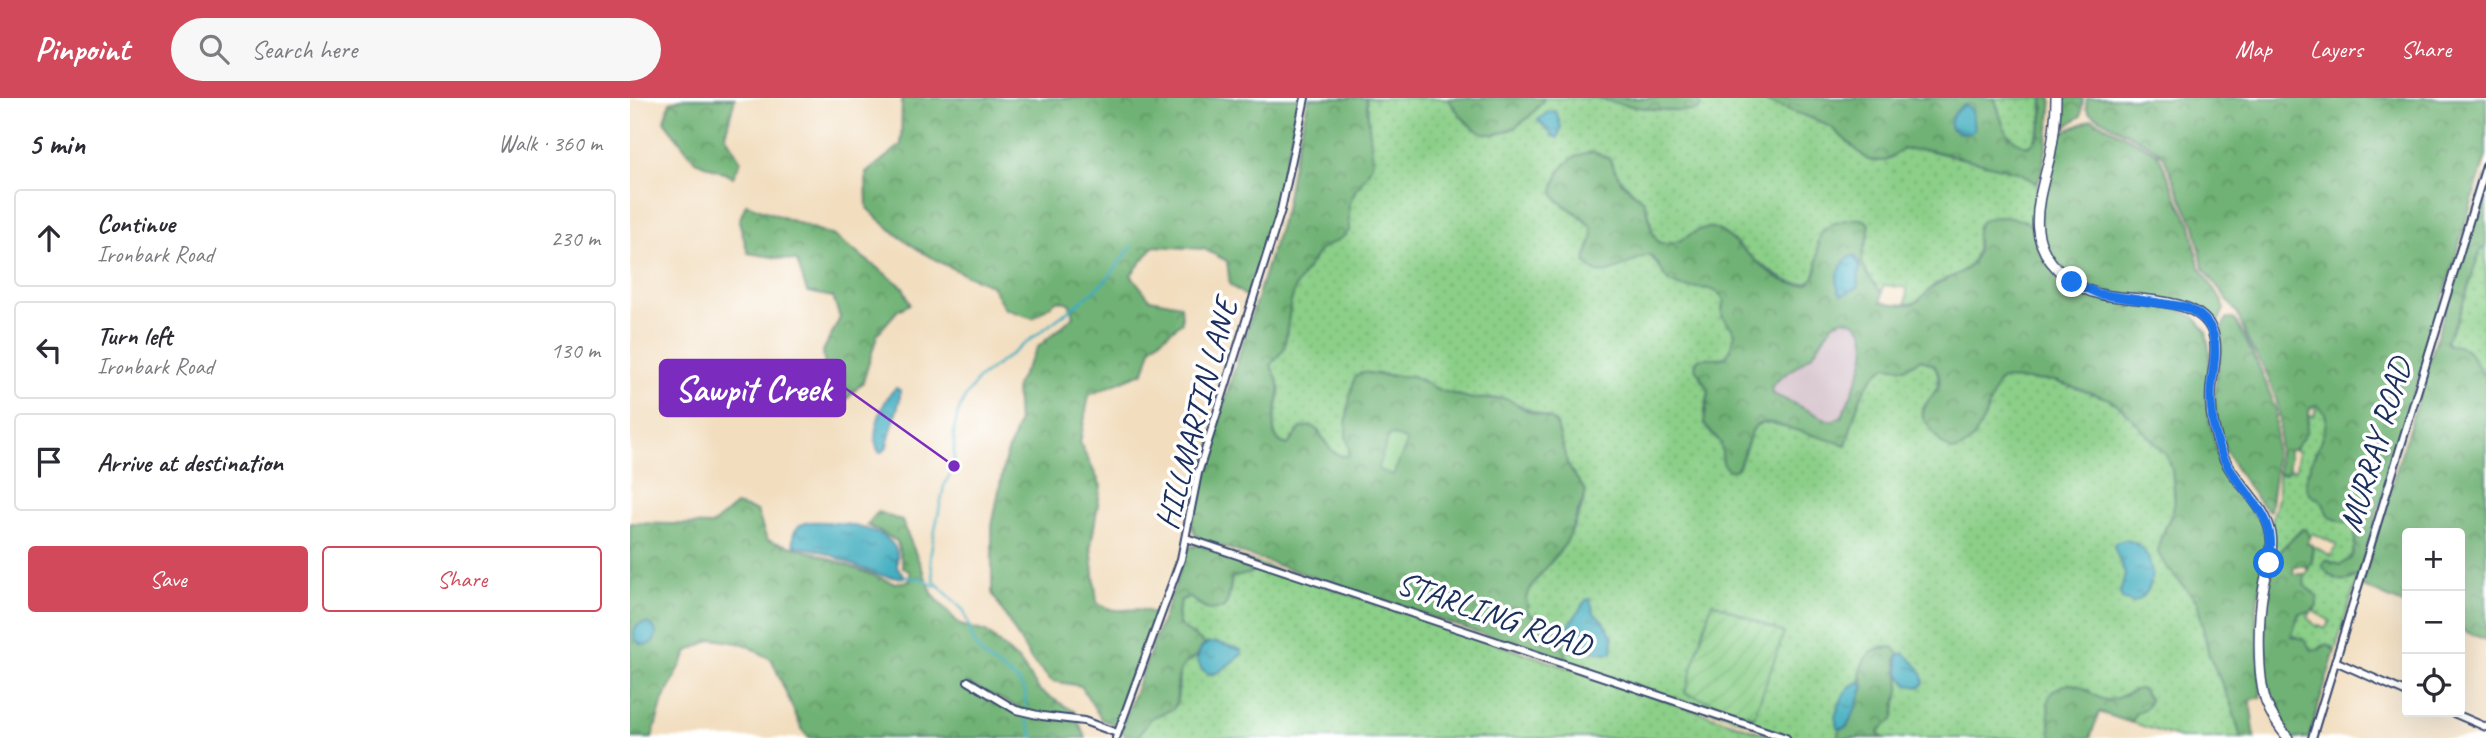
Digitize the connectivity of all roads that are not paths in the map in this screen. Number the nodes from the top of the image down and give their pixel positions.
1 (1305, 98) edge
2 (2056, 98) edge
3 (2486, 166) edge
4 (1186, 538) junction
5 (2335, 661) junction
6 (968, 681) dead end
7 (2402, 691) edge
8 (2463, 717) edge
9 (2486, 727) edge
10 (1117, 735) edge
11 (1786, 738) edge
12 (2288, 738) edge
13 (2312, 738) edge

1 - 4 street, HILLMARTIN LANE
2 - 12 street
3 - 5 street, MURRAY ROAD
4 - 10 street, HILLMARTIN LANE
4 - 11 street, STARLING ROAD
5 - 7 street
5 - 13 street, MURRAY ROAD
6 - 10 street
8 - 9 street

